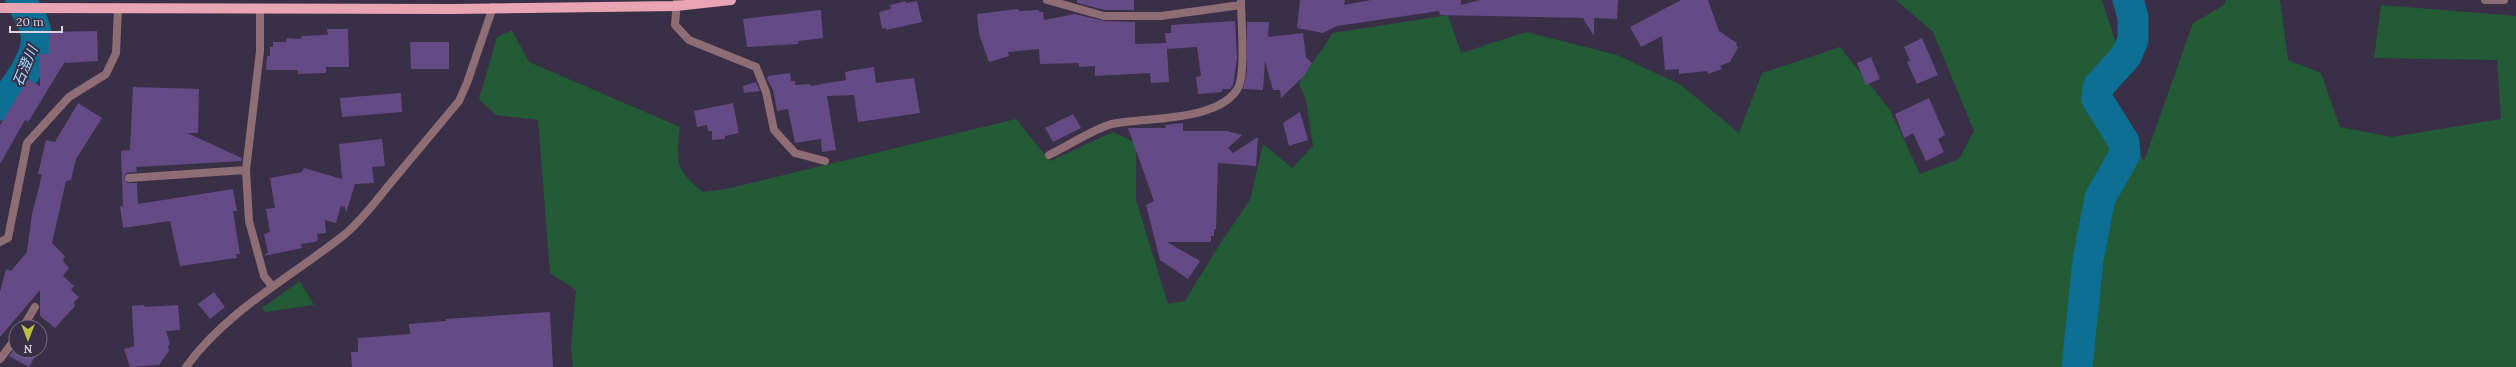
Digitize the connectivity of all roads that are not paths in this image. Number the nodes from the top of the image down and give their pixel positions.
1 (731, 0) edge
2 (1047, 0) edge
3 (2485, 0) edge
4 (2504, 0) edge
5 (677, 3) edge
6 (1241, 3) edge
7 (236, 4) edge
8 (493, 7) junction
9 (1, 8) edge
10 (118, 8) junction
11 (260, 8) junction
12 (1049, 155) dead end
13 (825, 161) dead end
14 (246, 170) junction
15 (129, 178) dead end
16 (0, 242) edge
17 (272, 286) junction
18 (35, 307) dead end
19 (28, 319) edge
20 (8, 348) edge
21 (0, 359) edge
22 (186, 367) edge

1 - 5 main road
2 - 6 street
3 - 4 street
5 - 8 main road
5 - 13 street
6 - 12 street
7 - 10 main road
7 - 11 main road
8 - 11 main road
8 - 17 street
9 - 10 main road
10 - 16 street
11 - 14 street
14 - 15 street
14 - 17 street
17 - 22 street
18 - 19 street
20 - 21 street

